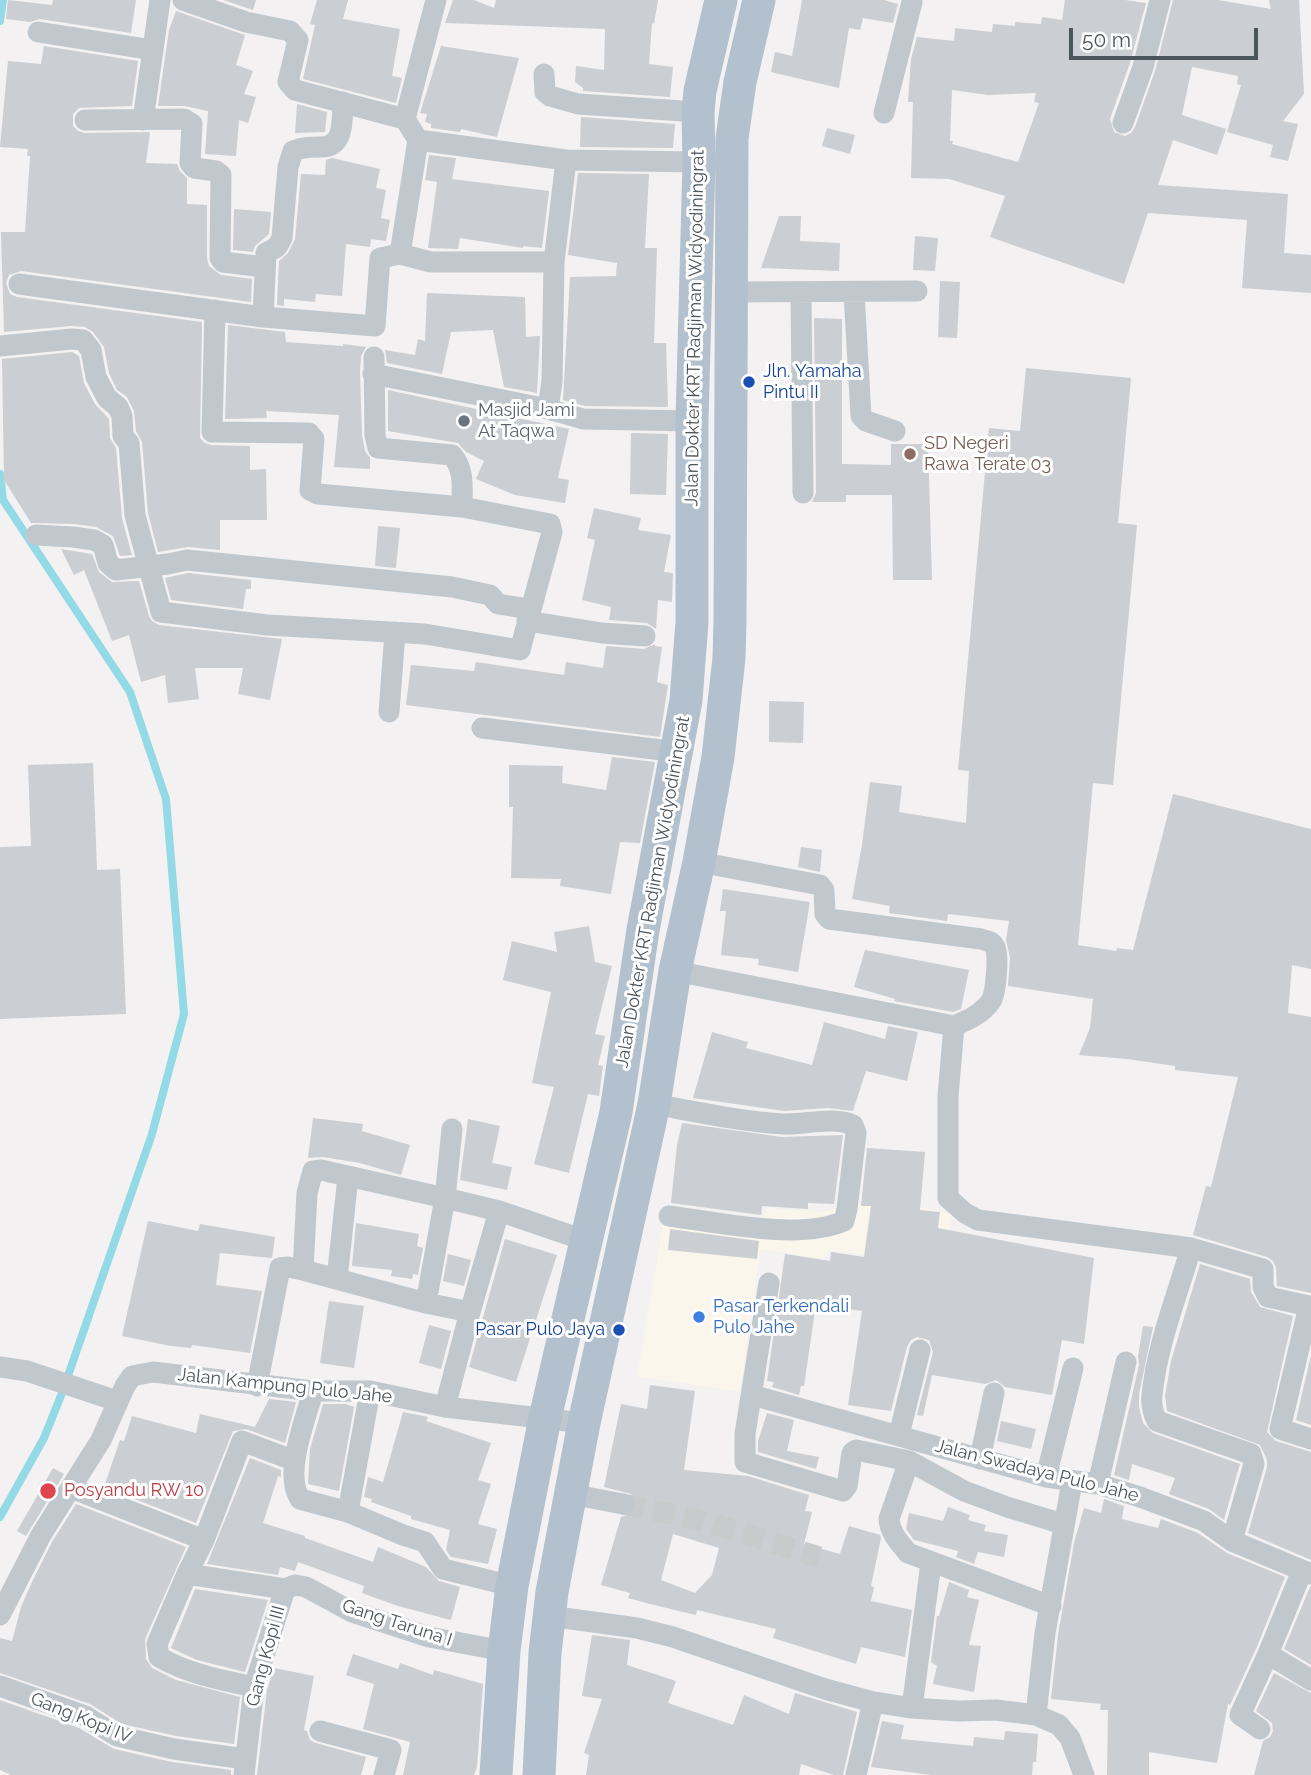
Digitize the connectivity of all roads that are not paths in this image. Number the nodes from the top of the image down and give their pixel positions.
1 (160, 0) edge
2 (183, 0) edge
3 (721, 0) edge
4 (759, 0) edge
5 (1160, 0) edge
6 (909, 1) edge
7 (430, 2) edge
8 (38, 32) dead end
9 (153, 50) junction
10 (544, 74) dead end
11 (343, 102) junction
12 (698, 112) junction
13 (884, 113) dead end
14 (405, 119) junction
15 (85, 120) dead end
16 (142, 120) junction
17 (1123, 123) dead end
18 (418, 141) junction
19 (566, 160) junction
20 (699, 162) junction
21 (400, 254) junction
22 (554, 262) junction
23 (264, 267) junction
24 (19, 284) dead end
25 (917, 291) dead end
26 (731, 292) junction
27 (801, 292) junction
28 (854, 293) junction
29 (215, 310) junction
30 (263, 317) junction
31 (0, 346) edge
32 (548, 409) junction
33 (692, 421) junction
34 (895, 431) dead end
35 (803, 493) dead end
36 (462, 507) junction
37 (36, 535) dead end
38 (148, 566) junction
39 (692, 582) junction
40 (730, 583) junction
41 (528, 615) junction
42 (395, 632) junction
43 (645, 636) dead end
44 (389, 712) dead end
45 (482, 728) dead end
46 (678, 752) junction
47 (699, 862) junction
48 (675, 971) junction
49 (954, 1026) junction
50 (654, 1104) junction
51 (452, 1129) dead end
52 (348, 1177) junction
53 (445, 1198) junction
54 (499, 1212) junction
55 (669, 1216) dead end
56 (587, 1241) junction
57 (1191, 1248) junction
58 (303, 1270) junction
59 (337, 1279) junction
60 (769, 1283) dead end
61 (426, 1303) junction
62 (470, 1312) junction
63 (920, 1350) dead end
64 (1126, 1362) dead end
65 (0, 1367) edge
66 (1073, 1368) dead end
67 (257, 1386) junction
68 (313, 1391) junction
69 (370, 1391) junction
70 (995, 1393) dead end
71 (752, 1395) junction
72 (108, 1397) junction
73 (445, 1406) junction
74 (545, 1418) junction
75 (584, 1423) junction
76 (899, 1435) junction
77 (1311, 1439) edge
78 (980, 1459) junction
79 (295, 1461) junction
80 (909, 1461) junction
81 (1046, 1477) junction
82 (1072, 1482) junction
83 (1098, 1483) junction
84 (71, 1488) junction
85 (570, 1494) junction
86 (623, 1504) tunnel mouth
87 (348, 1512) junction
88 (1063, 1524) junction
89 (204, 1541) junction
90 (1232, 1541) junction
91 (931, 1563) junction
92 (1307, 1573) edge
93 (187, 1574) junction
94 (512, 1586) junction
95 (290, 1587) junction
96 (1051, 1606) junction
97 (0, 1615) edge
98 (549, 1616) junction
99 (504, 1651) junction
100 (1268, 1654) junction
101 (1311, 1680) edge
102 (0, 1686) edge
103 (254, 1687) junction
104 (873, 1702) junction
105 (912, 1708) junction
106 (1036, 1715) junction
107 (1260, 1729) dead end
108 (320, 1731) dead end
109 (245, 1767) edge
110 (384, 1775) edge
111 (496, 1775) edge
112 (539, 1775) edge
113 (856, 1775) edge
114 (1084, 1775) edge

1 - 9 street
2 - 11 street
3 - 12 main road, Jalan Dokter KRT Radjiman Widyodiningrat
4 - 26 main road, Jalan Dokter KRT Radjiman Widyodiningrat
5 - 17 street
6 - 13 street
7 - 14 street
8 - 9 street
9 - 16 street
10 - 12 street
11 - 14 street
11 - 23 street
12 - 20 main road, Jalan Dokter KRT Radjiman Widyodiningrat
14 - 18 street
15 - 16 street
16 - 23 street
18 - 19 street
18 - 21 street
19 - 20 street
19 - 22 street
20 - 33 main road, Jalan Dokter KRT Radjiman Widyodiningrat
21 - 22 street
21 - 30 street
22 - 32 street
23 - 30 street
24 - 29 street
25 - 28 street
26 - 27 street
26 - 40 main road, Jalan Dokter KRT Radjiman Widyodiningrat
27 - 28 street
27 - 35 street
28 - 34 street
29 - 30 street
29 - 36 street
31 - 38 street
32 - 33 street
32 - 36 street
33 - 39 main road, Jalan Dokter KRT Radjiman Widyodiningrat
36 - 41 street
37 - 38 street
38 - 41 street
38 - 42 street
39 - 40 main road
39 - 46 main road, Jalan Dokter KRT Radjiman Widyodiningrat
40 - 47 main road, Jalan Dokter KRT Radjiman Widyodiningrat
41 - 42 street
41 - 43 street
42 - 44 street
45 - 46 street
46 - 56 main road, Jalan Dokter KRT Radjiman Widyodiningrat
47 - 48 main road, Jalan Dokter KRT Radjiman Widyodiningrat
47 - 49 street
48 - 49 street
48 - 50 main road, Jalan Dokter KRT Radjiman Widyodiningrat
49 - 57 street
50 - 55 street
50 - 75 main road, Jalan Dokter KRT Radjiman Widyodiningrat
51 - 53 street
52 - 53 street
52 - 58 street
52 - 59 street
53 - 54 street
53 - 61 street
54 - 56 street
54 - 62 street
56 - 74 main road, Jalan Dokter KRT Radjiman Widyodiningrat
57 - 77 street
57 - 90 street
58 - 59 street
58 - 67 street
59 - 61 street
60 - 71 street
61 - 62 street
62 - 73 street
63 - 76 street
64 - 83 street
65 - 72 street
66 - 81 street
67 - 68 street, Jalan Kampung Pulo Jahe
67 - 72 street, Jalan Kampung Pulo Jahe
68 - 69 street, Jalan Kampung Pulo Jahe
68 - 79 street
69 - 73 street, Jalan Kampung Pulo Jahe
69 - 87 street
70 - 78 street
71 - 76 street, Jalan Swadaya Pulo Jahe
71 - 80 street
72 - 84 street, Jalan Kampung Pulo Jahe
73 - 74 street, Jalan Kampung Pulo Jahe
74 - 75 street, Jalan Kampung Pulo Jahe
74 - 94 main road, Jalan Dokter KRT Radjiman Widyodiningrat
75 - 85 main road, Jalan Dokter KRT Radjiman Widyodiningrat
76 - 78 street, Jalan Swadaya Pulo Jahe
78 - 81 street, Jalan Swadaya Pulo Jahe
79 - 87 street
79 - 89 street
80 - 88 street
80 - 91 street
81 - 82 street, Jalan Swadaya Pulo Jahe
82 - 83 street, Jalan Swadaya Pulo Jahe
82 - 88 street
83 - 90 street, Jalan Swadaya Pulo Jahe
84 - 89 street
84 - 97 street, Jalan Kampung Pulo Jahe
85 - 86 street
85 - 98 main road, Jalan Dokter KRT Radjiman Widyodiningrat
87 - 94 street
88 - 96 street
89 - 93 street
90 - 92 street, Jalan Swadaya Pulo Jahe
91 - 96 street
91 - 105 street
92 - 100 street
93 - 95 street, Gang Taruna I
93 - 103 street
94 - 99 main road, Jalan Dokter KRT Radjiman Widyodiningrat
95 - 99 street, Gang Taruna I
95 - 103 street, Gang Kopi III
96 - 106 street
98 - 104 street
98 - 112 main road, Jalan Dokter KRT Radjiman Widyodiningrat
99 - 111 main road, Jalan Dokter KRT Radjiman Widyodiningrat
100 - 101 street
100 - 107 street
102 - 109 street, Gang Kopi IV
103 - 109 street, Gang Kopi III
104 - 105 street
104 - 113 street
105 - 106 street
106 - 114 street
108 - 110 street

